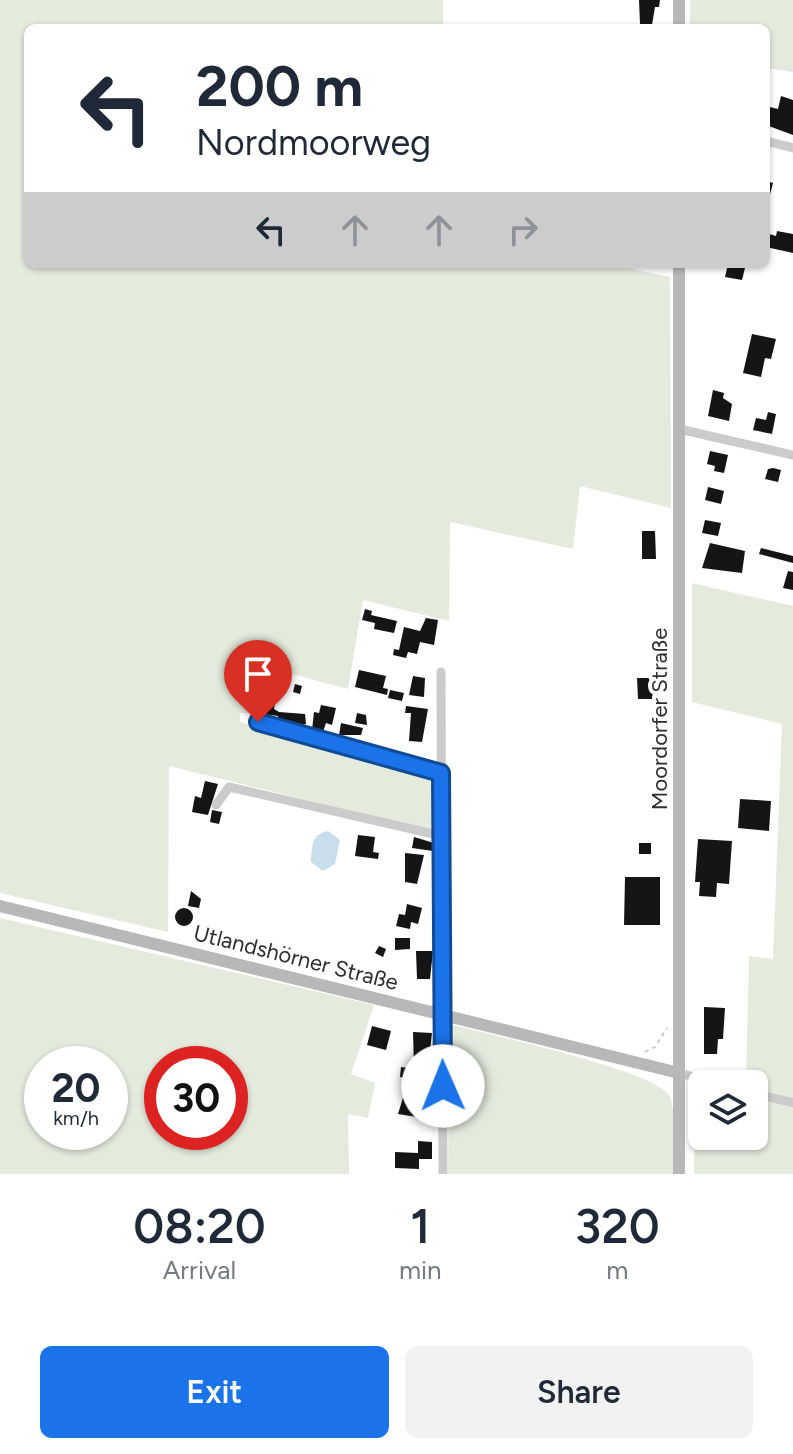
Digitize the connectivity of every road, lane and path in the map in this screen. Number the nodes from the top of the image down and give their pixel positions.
1 (679, 0) edge
2 (679, 24) edge
3 (770, 142) edge
4 (793, 148) edge
5 (679, 268) edge
6 (679, 429) junction
7 (793, 455) edge
8 (441, 672) dead end
9 (258, 722) dead end
10 (441, 773) junction
11 (216, 805) dead end
12 (442, 836) junction
13 (0, 906) edge
14 (441, 1015) junction
15 (679, 1073) junction
16 (688, 1075) edge
17 (768, 1097) edge
18 (793, 1103) edge
19 (443, 1174) edge
20 (679, 1174) edge

1 - 2 street
3 - 4 street
5 - 6 street, Moordorfer Straße
6 - 7 street
6 - 15 street, Moordorfer Straße
8 - 10 street
9 - 10 street
10 - 12 street
11 - 12 street
12 - 14 street
13 - 14 street, Utlandshörner Straße
14 - 15 street, Utlandshörner Straße
14 - 19 street
15 - 16 street, Utlandshörner Straße
15 - 20 street, Moordorfer Straße
17 - 18 street

